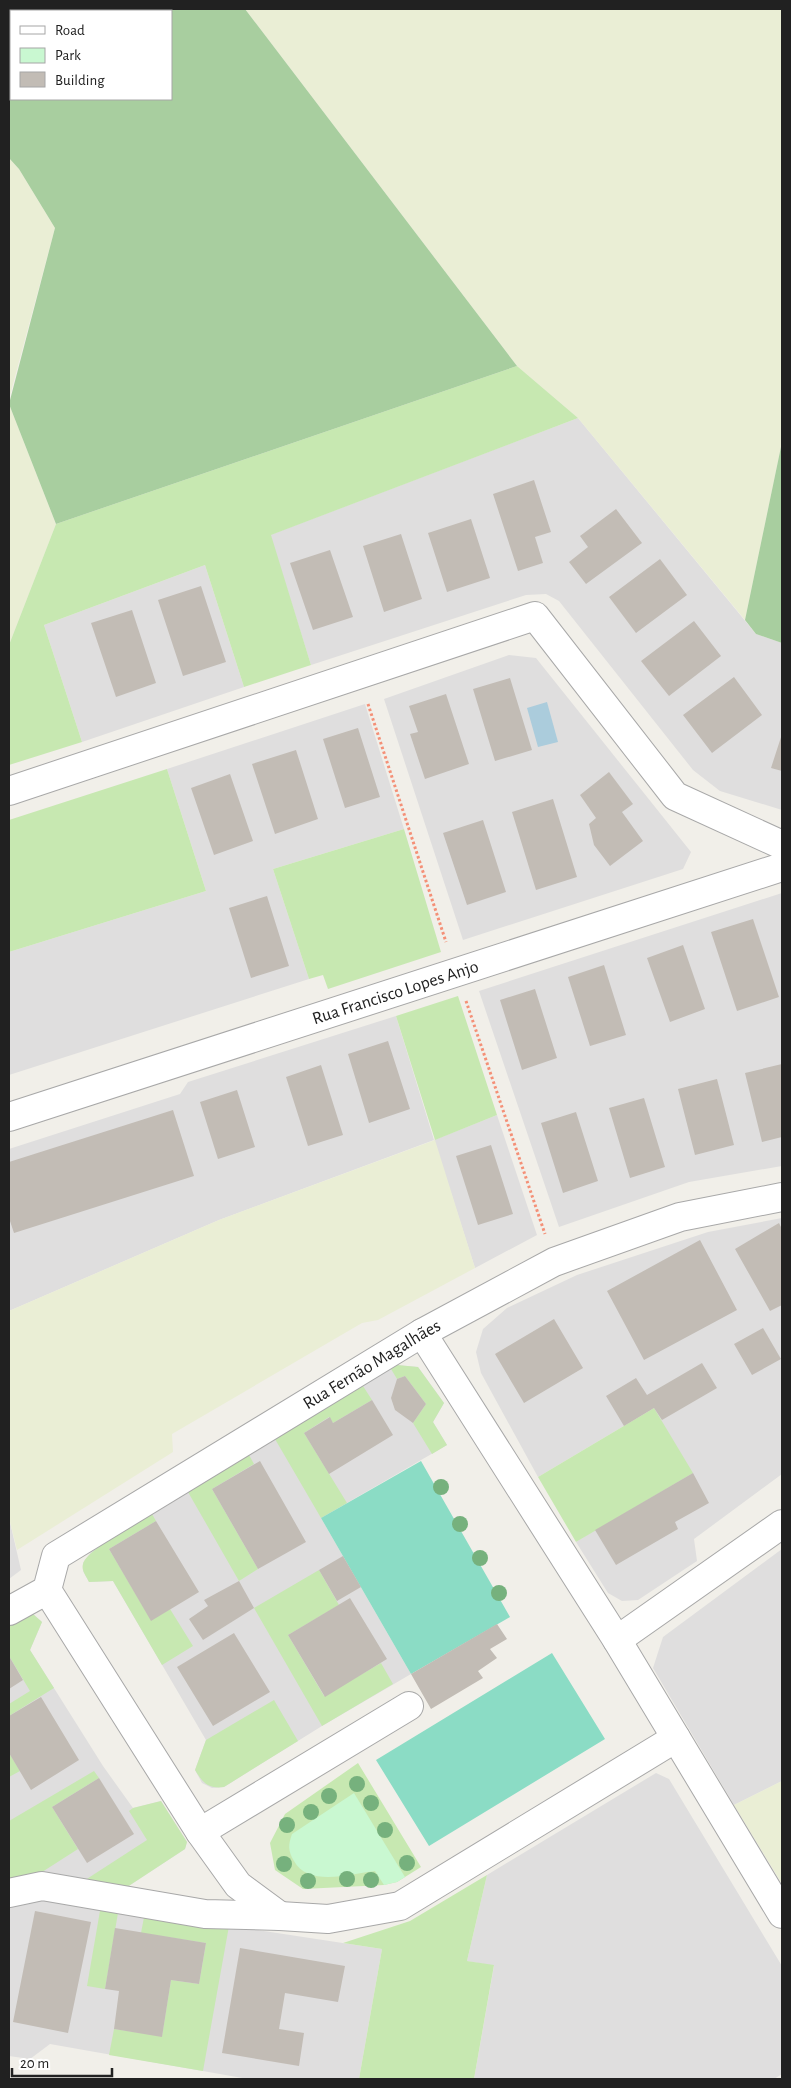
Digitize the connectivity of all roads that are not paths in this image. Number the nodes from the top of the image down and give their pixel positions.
1 (9, 791) edge
2 (782, 845) edge
3 (782, 867) edge
4 (9, 1117) edge
5 (782, 1197) edge
6 (422, 1333) junction
7 (782, 1524) edge
8 (47, 1590) junction
9 (9, 1611) edge
10 (617, 1640) junction
11 (408, 1706) dead end
12 (676, 1738) junction
13 (200, 1832) junction
14 (9, 1893) edge
15 (782, 1914) edge
16 (280, 1916) junction

1 - 2 street
3 - 4 street, Rua Francisco Lopes Anjo
5 - 6 street, Rua Fernão Magalhães
6 - 8 street, Rua Fernão Magalhães
6 - 10 street
7 - 10 street
8 - 9 street
8 - 13 street
10 - 12 street
11 - 13 street
12 - 15 street
12 - 16 street
13 - 16 street
14 - 16 street

